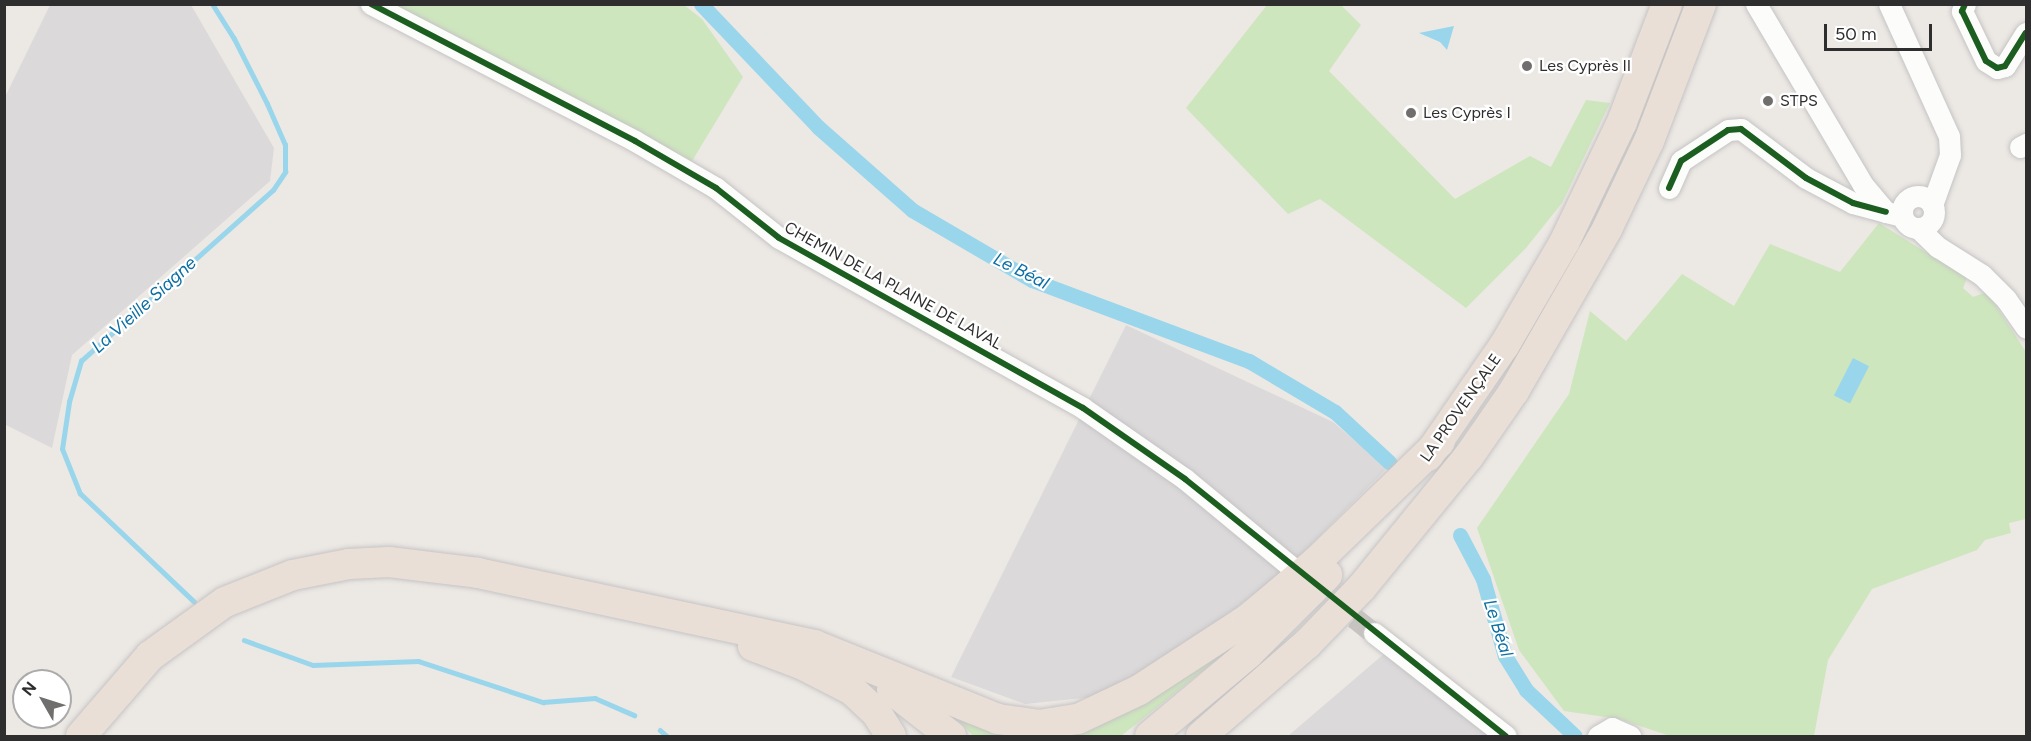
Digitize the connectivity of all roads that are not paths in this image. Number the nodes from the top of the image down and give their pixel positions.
1 (371, 4) edge
2 (1667, 4) edge
3 (1701, 4) edge
4 (1755, 4) edge
5 (1889, 4) edge
6 (1965, 4) edge
7 (2026, 33) edge
8 (1861, 179) junction
9 (1669, 188) dead end
10 (1827, 190) junction
11 (1913, 212) junction
12 (2026, 328) edge
13 (1440, 442) junction
14 (1290, 566) tunnel mouth
15 (1374, 633) tunnel mouth
16 (747, 644) junction
17 (889, 674) junction
18 (81, 736) edge
19 (99, 736) edge
20 (891, 736) edge
21 (953, 736) edge
22 (1150, 736) edge
23 (1201, 736) edge
24 (1506, 736) edge
25 (1599, 736) edge
26 (1630, 736) edge

1 - 14 street, CHEMIN DE LA PLAINE DE LAVAL
2 - 13 highway, LA PROVENÇALE
3 - 23 highway, LA PROVENÇALE
4 - 8 street
5 - 11 street
6 - 7 street
8 - 10 street
8 - 11 street
9 - 10 street
10 - 11 street
11 - 12 street
13 - 17 highway
13 - 22 highway, LA PROVENÇALE
15 - 24 street
16 - 19 highway
16 - 20 highway
16 - 21 highway
17 - 18 highway
17 - 21 highway
25 - 26 street

